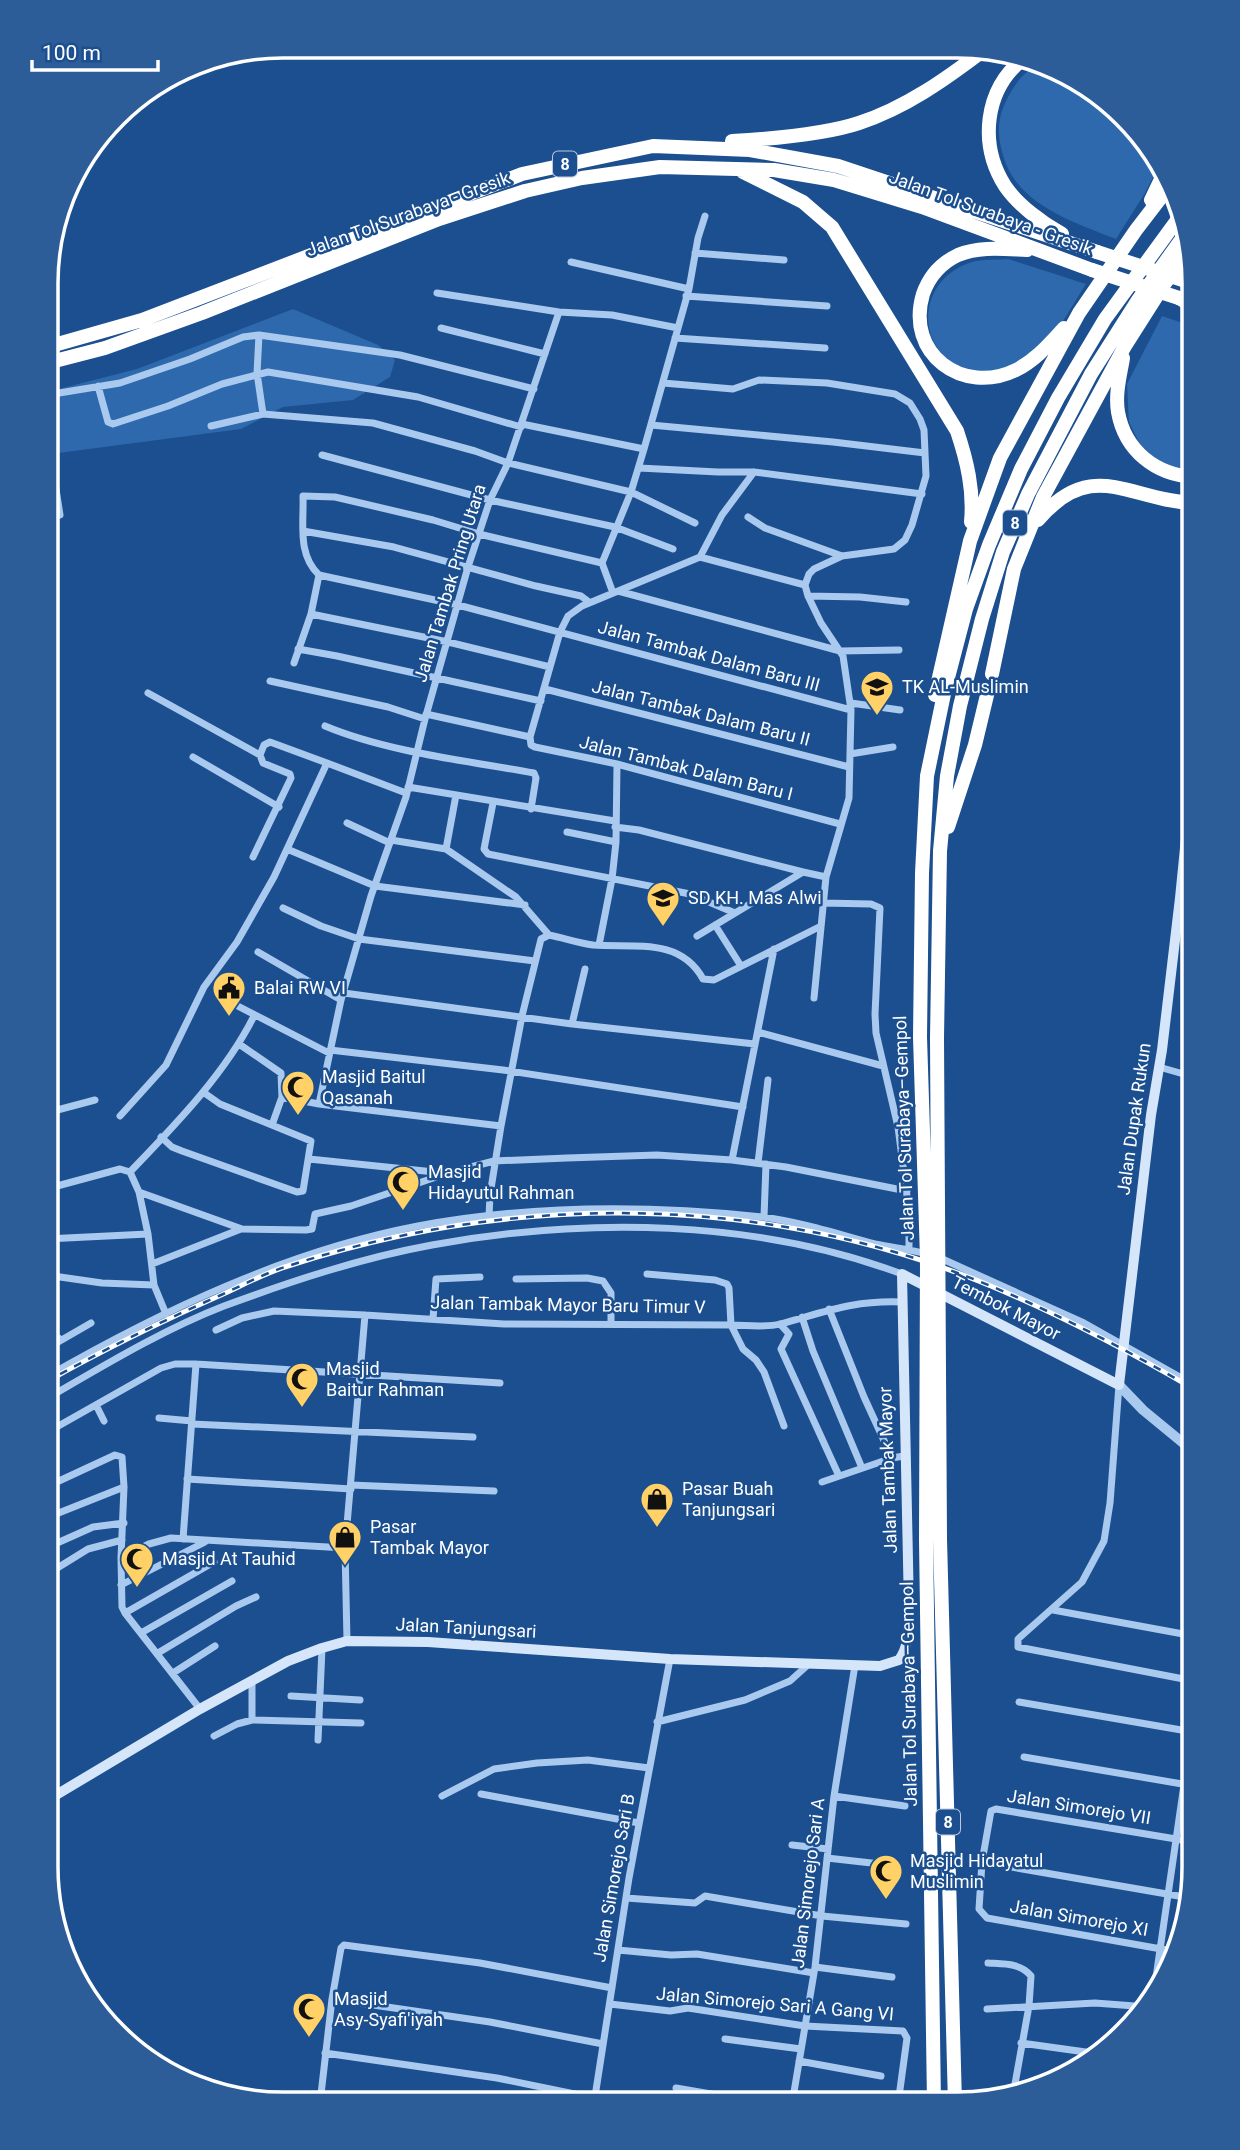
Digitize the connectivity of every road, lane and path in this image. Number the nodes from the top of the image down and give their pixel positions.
1 (971, 59) edge
2 (1015, 66) edge
3 (653, 146) junction
4 (734, 170) junction
5 (1159, 183) edge
6 (1164, 194) edge
7 (705, 216) dead end
8 (1174, 224) edge
9 (1136, 230) junction
10 (1179, 243) edge
11 (1042, 251) junction
12 (1092, 251) junction
13 (695, 253) junction
14 (783, 260) dead end
15 (571, 262) dead end
16 (1181, 262) edge
17 (1182, 280) edge
18 (688, 292) junction
19 (437, 293) dead end
20 (1182, 300) edge
21 (827, 306) dead end
22 (559, 313) junction
23 (1079, 313) junction
24 (441, 328) dead end
25 (678, 328) junction
26 (259, 335) junction
27 (675, 338) junction
28 (58, 344) edge
29 (1125, 346) junction
30 (825, 348) dead end
31 (545, 354) junction
32 (58, 360) edge
33 (257, 373) junction
34 (663, 383) junction
35 (98, 386) junction
36 (534, 389) junction
37 (58, 394) edge
38 (263, 414) junction
39 (651, 425) junction
40 (211, 426) dead end
41 (521, 426) junction
42 (644, 449) junction
43 (925, 453) junction
44 (322, 455) dead end
45 (508, 463) junction
46 (639, 468) junction
47 (754, 472) junction
48 (1182, 475) edge
49 (631, 492) junction
50 (922, 494) junction
51 (490, 500) junction
52 (58, 501) edge
53 (1182, 501) edge
54 (60, 514) dead end
55 (748, 517) dead end
56 (695, 523) dead end
57 (615, 527) junction
58 (303, 531) junction
59 (1027, 533) junction
60 (479, 534) junction
61 (970, 541) junction
62 (673, 549) dead end
63 (842, 556) junction
64 (700, 557) junction
65 (602, 563) junction
66 (468, 567) junction
67 (319, 575) junction
68 (805, 584) junction
69 (615, 592) junction
70 (807, 596) junction
71 (589, 602) junction
72 (906, 602) dead end
73 (458, 605) junction
74 (311, 614) junction
75 (560, 632) junction
76 (448, 642) junction
77 (298, 649) junction
78 (899, 650) dead end
79 (840, 651) junction
80 (294, 663) dead end
81 (550, 667) junction
82 (992, 674) dead end
83 (437, 679) junction
84 (270, 681) dead end
85 (545, 689) junction
86 (988, 691) dead end
87 (148, 693) dead end
88 (541, 701) junction
89 (851, 707) junction
90 (900, 709) dead end
91 (425, 717) junction
92 (326, 726) dead end
93 (530, 737) junction
94 (893, 747) dead end
95 (417, 751) junction
96 (850, 754) junction
97 (260, 755) junction
98 (193, 757) dead end
99 (327, 763) junction
100 (617, 764) junction
101 (849, 767) junction
102 (928, 776) junction
103 (407, 790) junction
104 (456, 795) junction
105 (493, 803) junction
106 (279, 807) junction
107 (531, 809) junction
108 (347, 823) dead end
109 (615, 824) junction
110 (840, 824) junction
111 (567, 832) dead end
112 (391, 842) junction
113 (616, 842) junction
114 (287, 849) junction
115 (446, 849) junction
116 (940, 852) junction
117 (253, 857) dead end
118 (1182, 864) edge
119 (803, 872) junction
120 (826, 877) junction
121 (612, 879) junction
122 (375, 886) junction
123 (823, 903) junction
124 (525, 905) junction
125 (283, 908) dead end
126 (735, 913) junction
127 (715, 925) junction
128 (821, 926) junction
129 (549, 935) junction
130 (696, 936) dead end
131 (359, 939) junction
132 (599, 945) junction
133 (774, 948) junction
134 (258, 952) dead end
135 (536, 961) junction
136 (741, 966) junction
137 (585, 970) dead end
138 (343, 996) junction
139 (814, 998) dead end
140 (228, 1002) dead end
141 (254, 1016) junction
142 (522, 1016) junction
143 (572, 1024) junction
144 (758, 1032) junction
145 (239, 1044) junction
146 (755, 1044) junction
147 (330, 1051) junction
148 (883, 1066) junction
149 (1159, 1067) junction
150 (511, 1071) junction
151 (1182, 1074) edge
152 (768, 1080) dead end
153 (203, 1093) junction
154 (282, 1097) junction
155 (95, 1100) dead end
156 (319, 1104) junction
157 (743, 1107) junction
158 (58, 1110) edge
159 (120, 1116) dead end
160 (272, 1125) junction
161 (501, 1126) junction
162 (161, 1137) junction
163 (309, 1159) junction
164 (732, 1160) junction
165 (494, 1161) junction
166 (762, 1164) junction
167 (130, 1172) junction
168 (448, 1173) junction
169 (58, 1186) edge
170 (907, 1191) junction
171 (139, 1192) junction
172 (489, 1216) junction
173 (764, 1217) junction
174 (242, 1228) junction
175 (148, 1234) junction
176 (58, 1238) edge
177 (909, 1248) junction
178 (152, 1265) junction
179 (647, 1274) dead end
180 (902, 1275) junction
181 (58, 1277) edge
182 (480, 1277) dead end
183 (516, 1279) dead end
184 (154, 1285) junction
185 (902, 1301) junction
186 (829, 1309) junction
187 (166, 1314) junction
188 (365, 1315) junction
189 (802, 1317) junction
190 (433, 1319) junction
191 (91, 1323) dead end
192 (611, 1323) junction
193 (780, 1324) junction
194 (731, 1325) junction
195 (216, 1330) dead end
196 (58, 1338) edge
197 (61, 1340) junction
198 (58, 1342) edge
199 (1124, 1345) junction
200 (196, 1364) junction
201 (58, 1370) edge
202 (360, 1375) junction
203 (1182, 1378) edge
204 (500, 1383) dead end
205 (1119, 1385) junction
206 (58, 1392) edge
207 (96, 1405) junction
208 (159, 1418) dead end
209 (104, 1421) dead end
210 (192, 1422) junction
211 (58, 1426) edge
212 (783, 1426) dead end
213 (355, 1432) junction
214 (473, 1437) dead end
215 (1182, 1442) edge
216 (904, 1456) junction
217 (892, 1458) junction
218 (862, 1468) junction
219 (839, 1476) junction
220 (187, 1479) junction
221 (58, 1481) edge
222 (822, 1482) dead end
223 (124, 1487) junction
224 (351, 1487) junction
225 (494, 1492) dead end
226 (58, 1513) edge
227 (124, 1523) junction
228 (183, 1539) junction
229 (933, 1539) junction
230 (122, 1540) junction
231 (205, 1542) junction
232 (58, 1543) edge
233 (345, 1548) junction
234 (121, 1558) junction
235 (214, 1562) dead end
236 (58, 1568) edge
237 (232, 1581) dead end
238 (121, 1585) junction
239 (256, 1597) dead end
240 (1053, 1610) junction
241 (125, 1613) junction
242 (141, 1633) junction
243 (1182, 1634) edge
244 (908, 1637) joint
245 (347, 1641) junction
246 (215, 1646) dead end
247 (322, 1648) junction
248 (158, 1654) junction
249 (670, 1659) junction
250 (810, 1663) junction
251 (855, 1665) junction
252 (173, 1673) junction
253 (1182, 1679) edge
254 (252, 1681) junction
255 (291, 1696) dead end
256 (318, 1697) junction
257 (360, 1700) dead end
258 (1019, 1702) dead end
259 (200, 1709) junction
260 (253, 1720) junction
261 (318, 1722) junction
262 (657, 1722) junction
263 (361, 1723) dead end
264 (1182, 1730) edge
265 (214, 1736) dead end
266 (318, 1741) dead end
267 (1024, 1757) dead end
268 (649, 1768) junction
269 (1182, 1784) edge
270 (1182, 1793) edge
271 (58, 1794) edge
272 (481, 1794) dead end
273 (442, 1796) dead end
274 (834, 1796) junction
275 (905, 1806) dead end
276 (639, 1823) junction
277 (1177, 1839) junction
278 (1182, 1840) edge
279 (792, 1845) dead end
280 (828, 1854) junction
281 (982, 1862) junction
282 (898, 1866) dead end
283 (1168, 1895) junction
284 (1180, 1897) edge
285 (626, 1898) junction
286 (979, 1909) joint
287 (822, 1916) junction
288 (906, 1924) dead end
289 (1161, 1948) junction
290 (1166, 1949) edge
291 (618, 1950) junction
292 (988, 1963) dead end
293 (1158, 1969) edge
294 (815, 1970) junction
295 (892, 1977) dead end
296 (612, 1988) junction
297 (332, 1999) junction
298 (610, 2004) junction
299 (1029, 2006) junction
300 (1134, 2006) edge
301 (987, 2008) dead end
302 (805, 2026) junction
303 (725, 2039) dead end
304 (1021, 2043) junction
305 (603, 2044) junction
306 (801, 2049) junction
307 (1085, 2052) edge
308 (325, 2053) junction
309 (799, 2061) junction
310 (881, 2076) dead end
311 (1015, 2084) edge
312 (676, 2088) dead end
313 (321, 2092) edge
314 (556, 2092) edge
315 (595, 2092) edge
316 (699, 2092) edge
317 (794, 2092) edge
318 (900, 2092) edge
319 (934, 2092) edge
320 (954, 2092) edge

1 - 3 highway
2 - 12 highway
3 - 12 highway, Jalan Tol Surabaya - Gresik / 8
3 - 28 highway, Jalan Tol Surabaya - Gresik / 8
4 - 11 highway, Jalan Tol Surabaya - Gresik / 8
4 - 32 highway, Jalan Tol Surabaya - Gresik / 8
4 - 61 highway
5 - 9 highway
6 - 9 highway
7 - 13 street
8 - 102 highway, Jalan Tol Surabaya–Gempol / 8
9 - 23 highway
10 - 116 highway, Jalan Tol Surabaya–Gempol / 8
11 - 20 highway, Jalan Tol Surabaya - Gresik / 8, bridge
11 - 23 highway
12 - 17 highway, Jalan Tol Surabaya - Gresik / 8, bridge
13 - 14 street
13 - 18 street
15 - 18 street
16 - 29 highway
18 - 21 street
18 - 25 street
19 - 22 street
22 - 25 street
22 - 31 street, Jalan Tambak Pring Utara
23 - 61 highway
24 - 31 street
25 - 27 street
26 - 33 street
26 - 35 street
26 - 36 street
27 - 30 street
27 - 34 street
29 - 48 highway
29 - 59 highway
31 - 36 street, Jalan Tambak Pring Utara
33 - 35 street
33 - 38 street
33 - 41 street
34 - 39 street
34 - 43 street
35 - 37 street
36 - 41 street, Jalan Tambak Pring Utara
38 - 40 street
38 - 45 street
39 - 42 street
39 - 43 street
41 - 42 street
41 - 45 street, Jalan Tambak Pring Utara
42 - 46 street
43 - 50 street
44 - 51 street
45 - 49 street
45 - 51 street, Jalan Tambak Pring Utara
46 - 47 street
46 - 49 street
47 - 50 street
47 - 64 street
49 - 56 street
49 - 57 street
50 - 63 street
51 - 57 street
51 - 60 street, Jalan Tambak Pring Utara
52 - 54 street
53 - 59 highway
55 - 63 street
57 - 62 street
57 - 65 street
58 - 60 street
58 - 66 street
58 - 67 street
59 - 82 highway
60 - 65 street
60 - 66 street, Jalan Tambak Pring Utara
61 - 102 highway
63 - 68 street
64 - 68 street
64 - 69 street
65 - 69 street
66 - 71 street
66 - 73 street, Jalan Tambak Pring Utara
67 - 73 street, Jalan Tambak Dalam Baru III
67 - 74 street
68 - 70 street
69 - 71 street
69 - 79 street
70 - 72 street
70 - 79 street
71 - 75 street
73 - 75 street, Jalan Tambak Dalam Baru III
73 - 76 street, Jalan Tambak Pring Utara
74 - 76 street
74 - 77 street
75 - 81 street
75 - 89 street, Jalan Tambak Dalam Baru III
76 - 81 street
76 - 83 street, Jalan Tambak Pring Utara
77 - 80 street
77 - 83 street
78 - 79 street
79 - 89 street
81 - 85 street
83 - 88 street
83 - 91 street, Jalan Tambak Pring Utara
84 - 91 street
85 - 88 street
85 - 101 street, Jalan Tambak Dalam Baru II
86 - 116 highway
87 - 97 street
88 - 93 street
89 - 90 street, Jalan Tambak Dalam Baru III
89 - 96 street
91 - 93 street
91 - 95 street, Jalan Tambak Pring Utara
92 - 95 street
93 - 100 street, Jalan Tambak Dalam Baru I
94 - 96 street
95 - 103 street, Jalan Tambak Pring Utara
95 - 107 street
96 - 101 street
97 - 99 street
97 - 106 street
98 - 106 street
99 - 103 street
99 - 114 street
100 - 109 street
100 - 110 street, Jalan Tambak Dalam Baru I
101 - 110 street
102 - 229 highway, Jalan Tol Surabaya–Gempol / 8, bridge
103 - 104 street
103 - 112 street, Jalan Tambak Pring Utara
104 - 105 street
104 - 115 street
105 - 107 street
105 - 121 street
106 - 117 street
107 - 109 street
108 - 112 street
109 - 113 street
109 - 119 street
110 - 120 street
111 - 113 street
112 - 115 street
112 - 122 street, Jalan Tambak Pring Utara
113 - 121 street
114 - 122 street
114 - 159 street
115 - 124 street
116 - 229 highway, Jalan Tol Surabaya–Gempol / 8, bridge
118 - 149 main road, Jalan Dupak Rukun
119 - 120 street
119 - 126 street
120 - 123 street
121 - 126 street
121 - 132 street
122 - 124 street
122 - 131 street, Jalan Tambak Pring Utara
123 - 128 street
123 - 148 street
124 - 129 street
125 - 131 street
126 - 127 street
127 - 130 street
127 - 136 street
128 - 133 street
128 - 139 street
129 - 132 street
129 - 135 street
131 - 135 street
131 - 138 street, Jalan Tambak Pring Utara
132 - 136 street
133 - 136 street
133 - 144 street
134 - 138 street
135 - 142 street
137 - 143 street
138 - 142 street
138 - 147 street, Jalan Tambak Pring Utara
140 - 141 street
141 - 145 street
141 - 147 street
142 - 143 street
142 - 150 street
143 - 146 street
144 - 146 street
144 - 148 street
145 - 153 street
145 - 154 street
146 - 157 street
147 - 150 street
147 - 156 street, Jalan Tambak Pring Utara
148 - 170 street
149 - 151 street
149 - 199 main road, Jalan Dupak Rukun
150 - 157 street
150 - 161 street
152 - 166 street
153 - 160 street
153 - 162 street
154 - 156 street
154 - 160 street
155 - 158 street
156 - 161 street
157 - 164 street
160 - 163 street
161 - 165 street
162 - 163 street
162 - 167 street
163 - 168 street
164 - 165 street
164 - 166 street
165 - 168 street
165 - 172 street
166 - 170 street
166 - 173 street
167 - 169 street
167 - 171 street
168 - 174 street
170 - 177 street
171 - 174 street
171 - 175 street
172 - 173 street
172 - 187 street
173 - 177 street
174 - 178 street
175 - 176 street
175 - 178 street
177 - 199 street
178 - 184 street
179 - 194 street, Jalan Tambak Mayor Baru Timur V
180 - 185 main road
180 - 205 main road, Tembok Mayor
180 - 206 street
181 - 184 street
182 - 190 street
183 - 192 street
184 - 187 street
185 - 186 street
185 - 216 main road, Jalan Tambak Mayor
186 - 189 street
186 - 217 street
187 - 201 street
188 - 190 street, Jalan Tambak Mayor Baru Timur V
188 - 195 street, Jalan Tambak Mayor Baru Timur V
188 - 202 street
189 - 193 street
189 - 218 street
190 - 192 street, Jalan Tambak Mayor Baru Timur V
191 - 197 street
192 - 194 street, Jalan Tambak Mayor Baru Timur V
193 - 194 street
193 - 219 street
194 - 212 street
196 - 197 street
197 - 198 street
199 - 203 street
199 - 205 main road, Jalan Dupak Rukun
200 - 202 street
200 - 207 street
200 - 210 street
202 - 204 street
202 - 213 street
205 - 215 street
205 - 240 street
207 - 209 street
207 - 211 street
208 - 210 street
210 - 213 street
210 - 220 street
213 - 214 street
213 - 224 street
216 - 217 street
216 - 244 main road, Jalan Tambak Mayor
217 - 218 street
218 - 219 street
219 - 222 street
220 - 224 street
220 - 228 street
221 - 223 street
223 - 226 street
223 - 227 street
224 - 225 street
224 - 233 street
227 - 230 street
227 - 232 street
228 - 231 street
228 - 234 street
229 - 319 highway, Jalan Tol Surabaya–Gempol / 8
229 - 320 highway, Jalan Tol Surabaya–Gempol / 8
230 - 234 street
230 - 236 street
231 - 233 street
231 - 238 street
233 - 245 street
234 - 238 street
235 - 241 street
237 - 242 street
238 - 241 street
239 - 248 street
240 - 243 street
240 - 253 street
241 - 242 street
242 - 248 street
244 - 251 main road, Jalan Tanjungsari
245 - 247 main road, Jalan Tanjungsari
245 - 249 main road, Jalan Tanjungsari
246 - 252 street
247 - 254 main road, Jalan Tanjungsari
247 - 256 street
248 - 252 street
249 - 250 main road, Jalan Tanjungsari
249 - 262 street, Jalan Simorejo Sari B
250 - 251 main road, Jalan Tanjungsari
250 - 262 street
251 - 274 street, Jalan Simorejo Sari A
252 - 259 street
254 - 259 main road, Jalan Tanjungsari
254 - 260 street
255 - 256 street
256 - 257 street
256 - 261 street
258 - 264 street
259 - 271 main road, Jalan Tanjungsari
260 - 261 street
260 - 265 street
261 - 263 street
261 - 266 street
262 - 268 street, Jalan Simorejo Sari B
267 - 269 street
268 - 273 street
268 - 276 street, Jalan Simorejo Sari B
270 - 277 street
272 - 276 street
274 - 275 street
274 - 280 street, Jalan Simorejo Sari A
276 - 285 street, Jalan Simorejo Sari B
277 - 278 street
277 - 281 street, Jalan Simorejo VII
277 - 283 street
279 - 280 street
280 - 282 street
280 - 287 street, Jalan Simorejo Sari A
281 - 283 street
281 - 286 street, Jalan Simorejo VII
283 - 284 street
283 - 289 street
285 - 287 street
285 - 291 street, Jalan Simorejo Sari B
286 - 289 street, Jalan Simorejo XI
287 - 288 street
287 - 294 street, Jalan Simorejo Sari A
289 - 290 street, Jalan Simorejo XI
289 - 293 street
291 - 294 street
291 - 296 street, Jalan Simorejo Sari B
292 - 299 street
294 - 295 street
294 - 302 street, Jalan Simorejo Sari A
296 - 297 street
296 - 298 street, Jalan Simorejo Sari B
297 - 305 street
297 - 308 street
298 - 302 street, Jalan Simorejo Sari A Gang VI
298 - 305 street, Jalan Simorejo Sari B
299 - 300 street
299 - 301 street
299 - 304 street
302 - 306 street, Jalan Simorejo Sari A
302 - 318 street, Jalan Simorejo Sari A Gang VI
303 - 306 street
304 - 307 street
304 - 311 street
305 - 315 street, Jalan Simorejo Sari B
306 - 309 street, Jalan Simorejo Sari A
308 - 313 street
308 - 314 street
309 - 310 street
309 - 317 street, Jalan Simorejo Sari A
312 - 316 street

